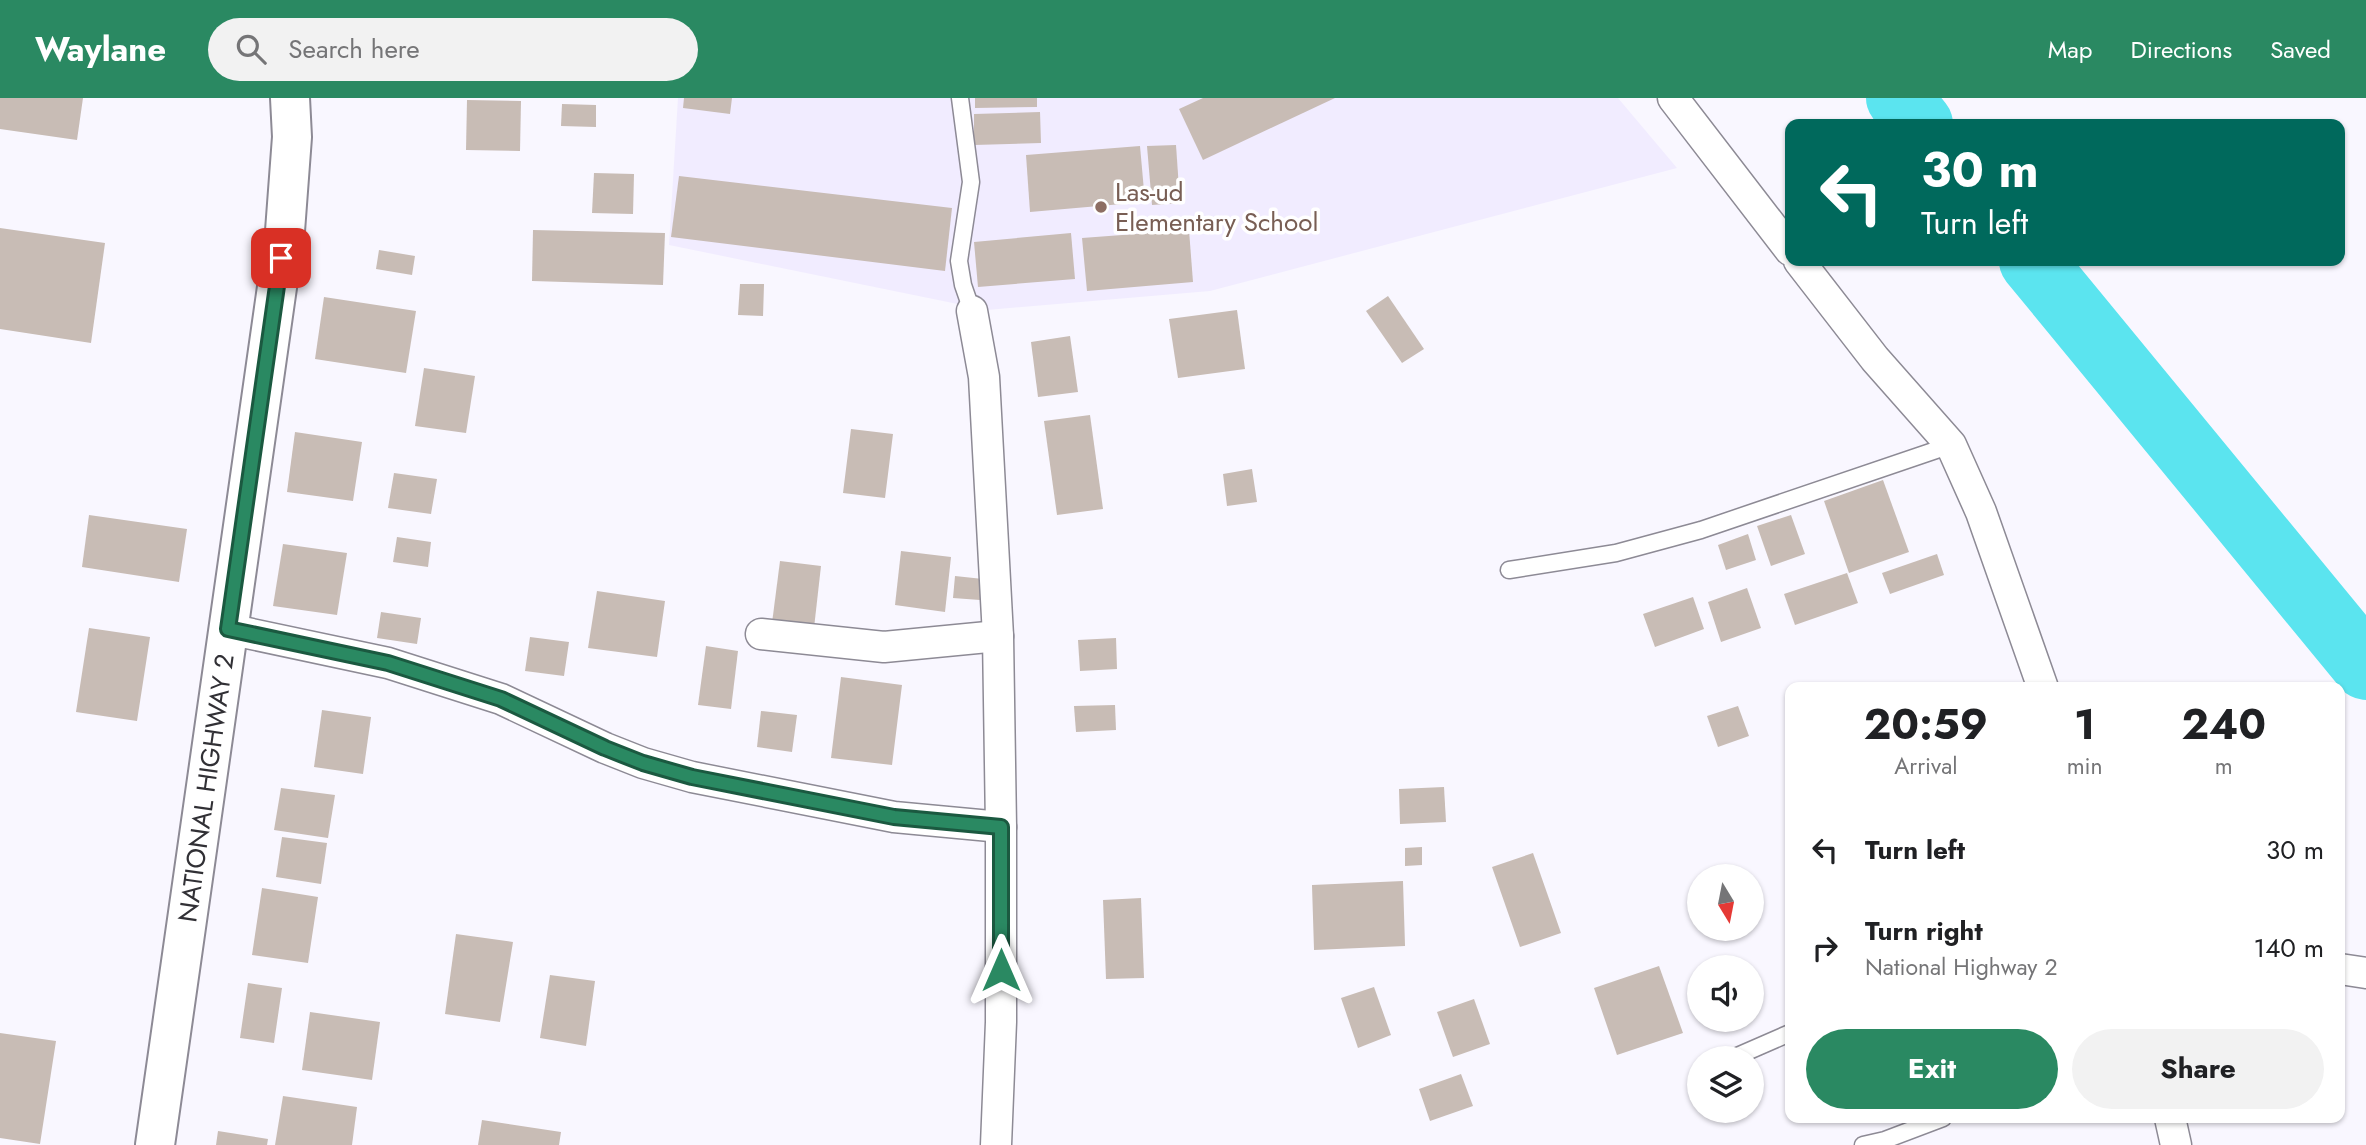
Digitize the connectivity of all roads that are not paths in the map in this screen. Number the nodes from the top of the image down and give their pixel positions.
1 (290, 98) edge
2 (960, 98) edge
3 (1673, 98) edge
4 (1785, 244) edge
5 (1803, 266) edge
6 (971, 311) joint
7 (1951, 445) junction
8 (1509, 570) dead end
9 (228, 629) junction
10 (761, 634) dead end
11 (998, 636) junction
12 (2041, 682) edge
13 (1001, 827) junction
14 (2345, 970) edge
15 (2366, 973) edge
16 (1785, 1035) edge
17 (1760, 1046) edge
18 (1930, 1123) edge
19 (2171, 1123) edge
20 (155, 1145) edge
21 (996, 1145) edge
22 (1863, 1145) edge
23 (2176, 1145) edge

1 - 9 highway, NATIONAL HIGHWAY 2
2 - 6 lane
3 - 4 street
5 - 7 street
6 - 11 street
7 - 8 lane
7 - 12 street
9 - 13 street
9 - 20 highway, NATIONAL HIGHWAY 2
10 - 11 street
11 - 13 street
13 - 21 street
14 - 15 street
16 - 17 lane
18 - 22 lane
19 - 23 street

